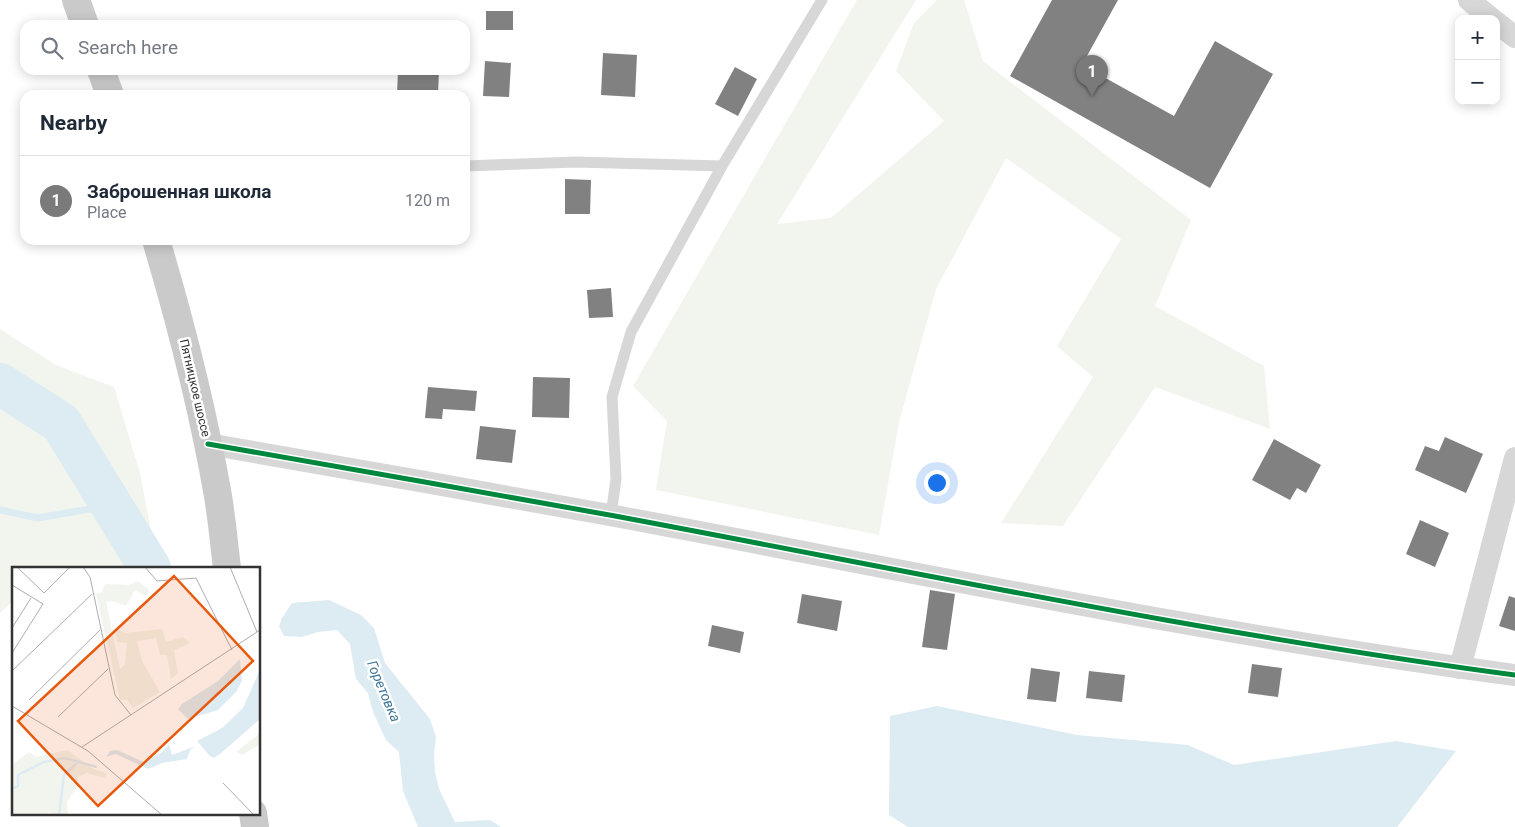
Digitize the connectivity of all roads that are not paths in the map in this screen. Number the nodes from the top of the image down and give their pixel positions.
1 (76, 0) edge
2 (822, 0) edge
3 (1469, 0) edge
4 (1487, 15) edge
5 (83, 20) edge
6 (1500, 25) edge
7 (1515, 37) edge
8 (103, 75) edge
9 (108, 90) edge
10 (470, 166) edge
11 (722, 166) junction
12 (158, 245) edge
13 (208, 444) junction
14 (1515, 458) edge
15 (612, 515) junction
16 (227, 567) edge
17 (1460, 668) junction
18 (1515, 675) edge
19 (253, 814) edge
20 (255, 827) edge

1 - 5 main road
2 - 11 lane
3 - 4 street
6 - 7 street
8 - 9 main road
10 - 11 lane
11 - 15 lane
12 - 13 main road, Пятницкое шоссе
13 - 15 street
13 - 16 main road, Пятницкое шоссе
14 - 17 street
15 - 17 street
17 - 18 street
19 - 20 main road

